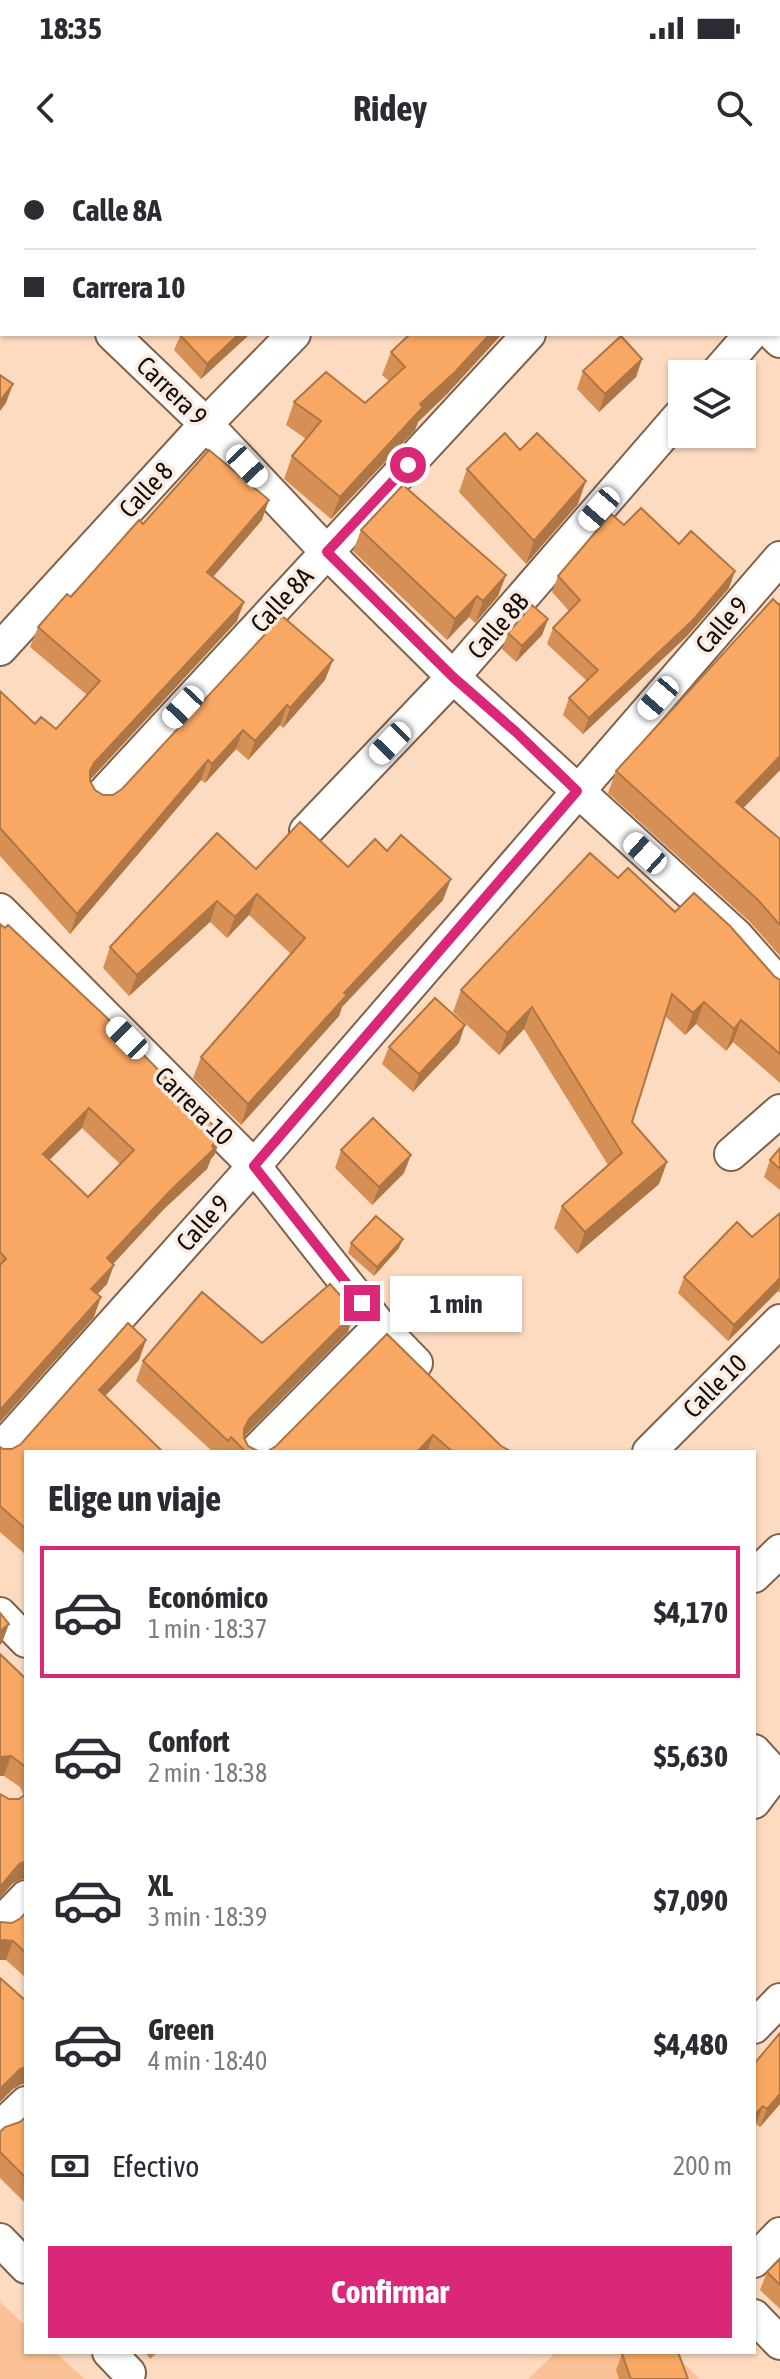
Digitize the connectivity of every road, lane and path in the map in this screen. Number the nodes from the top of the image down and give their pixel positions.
1 (114, 336) edge
2 (292, 336) edge
3 (527, 336) edge
4 (749, 336) edge
5 (728, 360) edge
6 (206, 424) junction
7 (668, 429) edge
8 (327, 552) junction
9 (780, 558) edge
10 (0, 649) edge
11 (453, 677) junction
12 (577, 791) junction
13 (101, 796) edge
14 (306, 831) edge
15 (0, 910) edge
16 (780, 985) edge
17 (780, 1111) edge
18 (731, 1154) dead end
19 (254, 1166) junction
20 (780, 1321) edge
21 (380, 1326) junction
22 (434, 1381) edge
23 (0, 1450) edge
24 (257, 1450) edge
25 (651, 1450) edge
26 (780, 1551) edge
27 (756, 1574) edge
28 (765, 1762) edge
29 (756, 1795) edge
30 (24, 1899) edge
31 (0, 1924) edge
32 (780, 2000) edge
33 (756, 2025) edge
34 (24, 2105) edge
35 (0, 2128) edge
36 (780, 2234) edge
37 (0, 2240) edge
38 (756, 2259) edge
39 (24, 2265) edge
40 (756, 2318) edge
41 (780, 2343) edge

1 - 6 street, Carrera 9
2 - 6 street, Calle 8
3 - 8 street, Calle 8A
4 - 5 street
6 - 8 street, Carrera 9
6 - 10 street, Calle 8
7 - 11 street, Calle 8B
8 - 11 street, Carrera 9
8 - 13 street, Calle 8A
9 - 12 street, Calle 9
11 - 12 street, Carrera 9
11 - 14 street, Calle 8B
12 - 16 street, Carrera 9
12 - 19 street, Calle 9
15 - 19 street, Carrera 10
17 - 18 street
19 - 21 street, Carrera 10
19 - 23 street, Calle 9
20 - 25 street, Calle 10
21 - 22 street, Carrera 10
21 - 24 street
26 - 27 street
28 - 29 street
30 - 31 street
32 - 33 street
34 - 35 street
36 - 38 street
37 - 39 street
40 - 41 street

